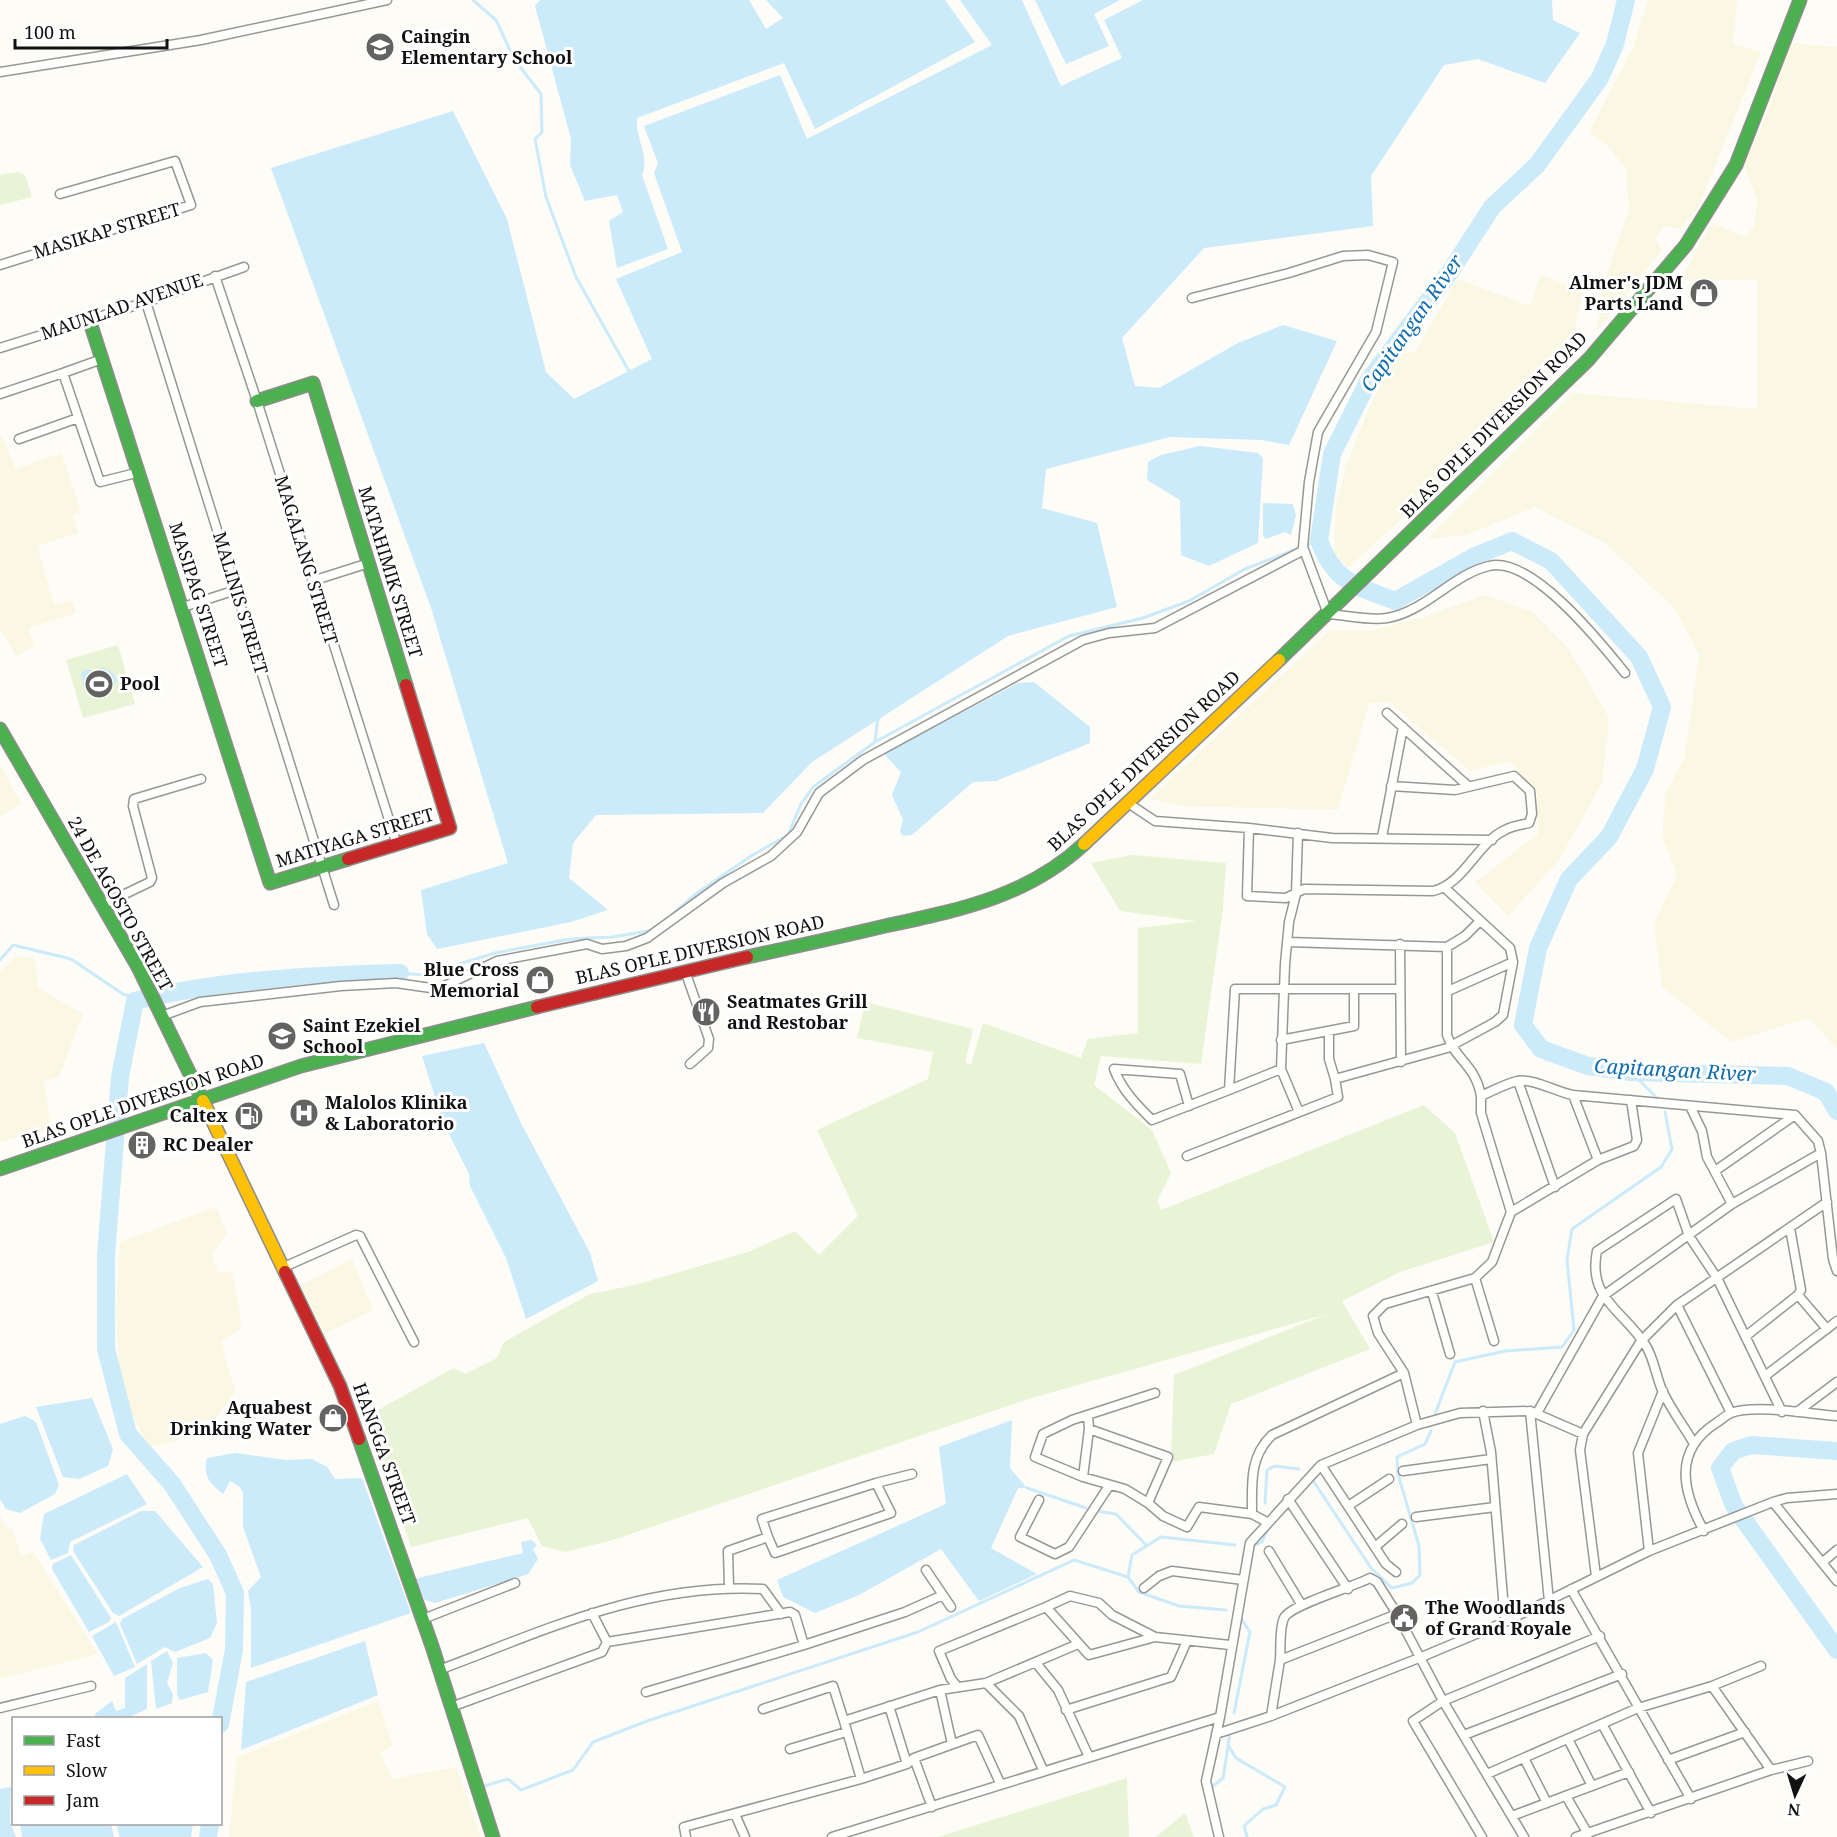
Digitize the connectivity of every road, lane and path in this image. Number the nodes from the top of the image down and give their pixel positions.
1 (387, 0) edge
2 (352, 4) edge
3 (1798, 6) edge
4 (0, 72) edge
5 (60, 194) dead end
6 (0, 265) edge
7 (244, 267) dead end
8 (214, 276) junction
9 (1192, 298) dead end
10 (146, 302) junction
11 (89, 319) junction
12 (0, 348) edge
13 (102, 359) junction
14 (63, 373) junction
15 (0, 394) edge
16 (257, 401) junction
17 (78, 418) junction
18 (19, 439) dead end
19 (140, 472) junction
20 (1304, 549) junction
21 (369, 563) junction
22 (312, 581) junction
23 (236, 590) junction
24 (183, 607) junction
25 (1330, 611) junction
26 (1625, 673) dead end
27 (1387, 713) dead end
28 (1403, 727) junction
29 (0, 729) edge
30 (201, 779) dead end
31 (1391, 786) junction
32 (1468, 786) junction
33 (1128, 803) junction
34 (450, 828) joint
35 (1249, 828) junction
36 (1298, 833) junction
37 (1382, 837) junction
38 (1492, 840) junction
39 (397, 845) junction
40 (322, 867) junction
41 (270, 883) joint
42 (1445, 888) junction
43 (1296, 894) junction
44 (102, 905) junction
45 (334, 905) dead end
46 (1480, 921) junction
47 (1288, 942) junction
48 (1400, 944) junction
49 (1447, 947) junction
50 (1513, 962) junction
51 (685, 971) junction
52 (1354, 989) junction
53 (1399, 989) junction
54 (1285, 990) junction
55 (1448, 992) junction
56 (160, 1012) junction
57 (1329, 1032) junction
58 (1281, 1040) junction
59 (1450, 1044) junction
60 (1401, 1062) junction
61 (690, 1064) dead end
62 (1281, 1069) junction
63 (1335, 1079) junction
64 (1518, 1081) junction
65 (1229, 1090) junction
66 (1573, 1095) junction
67 (1481, 1096) junction
68 (200, 1100) junction
69 (1631, 1100) junction
70 (1189, 1106) junction
71 (1690, 1106) junction
72 (1299, 1112) junction
73 (1795, 1115) junction
74 (1821, 1154) junction
75 (1187, 1156) dead end
76 (1598, 1160) junction
77 (0, 1169) edge
78 (1715, 1171) junction
79 (1555, 1187) junction
80 (1827, 1202) junction
81 (1732, 1204) junction
82 (1511, 1212) junction
83 (1790, 1228) junction
84 (1689, 1236) junction
85 (284, 1268) junction
86 (1837, 1271) edge
87 (1475, 1278) junction
88 (1717, 1278) junction
89 (1432, 1292) junction
90 (1798, 1295) junction
91 (1603, 1296) junction
92 (1677, 1305) junction
93 (1837, 1322) edge
94 (1827, 1329) junction
95 (1746, 1336) junction
96 (1494, 1341) dead end
97 (1641, 1341) junction
98 (414, 1342) dead end
99 (1450, 1354) dead end
100 (1404, 1373) junction
101 (1765, 1376) junction
102 (1837, 1382) edge
103 (1663, 1391) junction
104 (1155, 1393) dead end
105 (1484, 1411) junction
106 (1534, 1412) junction
107 (1782, 1412) junction
108 (1797, 1412) junction
109 (1731, 1413) junction
110 (1088, 1415) junction
111 (1837, 1416) edge
112 (1417, 1425) junction
113 (1089, 1429) junction
114 (1583, 1434) junction
115 (1693, 1442) junction
116 (1491, 1459) junction
117 (1321, 1466) junction
118 (1403, 1471) dead end
119 (912, 1474) dead end
120 (1083, 1477) junction
121 (1389, 1479) dead end
122 (876, 1483) junction
123 (1109, 1486) junction
124 (1837, 1494) edge
125 (1288, 1499) junction
126 (1038, 1500) dead end
127 (1773, 1502) junction
128 (1148, 1503) junction
129 (1348, 1506) junction
130 (1495, 1507) junction
131 (1252, 1514) junction
132 (1416, 1517) dead end
133 (1267, 1522) junction
134 (1402, 1524) dead end
135 (1704, 1531) junction
136 (768, 1537) junction
137 (1375, 1547) junction
138 (1837, 1550) edge
139 (1269, 1551) dead end
140 (1649, 1551) junction
141 (1824, 1561) junction
142 (926, 1570) dead end
143 (1396, 1572) dead end
144 (1596, 1576) junction
145 (1243, 1580) junction
146 (1837, 1581) edge
147 (515, 1583) dead end
148 (729, 1587) junction
149 (1144, 1588) dead end
150 (1348, 1589) junction
151 (1572, 1589) junction
152 (943, 1595) junction
153 (1550, 1601) junction
154 (1301, 1604) junction
155 (951, 1607) dead end
156 (1046, 1607) junction
157 (592, 1612) junction
158 (782, 1614) junction
159 (1397, 1614) junction
160 (423, 1619) junction
161 (1505, 1622) junction
162 (1600, 1636) junction
163 (1155, 1637) junction
164 (1187, 1641) junction
165 (606, 1642) junction
166 (1078, 1644) junction
167 (804, 1645) junction
168 (1230, 1645) junction
169 (1419, 1658) junction
170 (1280, 1660) junction
171 (1036, 1663) junction
172 (1761, 1666) dead end
173 (439, 1670) junction
174 (1622, 1674) junction
175 (986, 1683) junction
176 (91, 1686) dead end
177 (957, 1686) junction
178 (1712, 1686) junction
179 (940, 1690) junction
180 (646, 1692) dead end
181 (1443, 1701) junction
182 (889, 1706) junction
183 (451, 1707) junction
184 (0, 1708) edge
185 (1638, 1708) junction
186 (763, 1709) dead end
187 (1066, 1710) junction
188 (1271, 1716) junction
189 (1220, 1718) junction
190 (844, 1721) junction
191 (1602, 1724) junction
192 (846, 1732) junction
193 (1745, 1732) junction
194 (1216, 1734) junction
195 (1464, 1735) junction
196 (1568, 1739) junction
197 (952, 1744) junction
198 (790, 1749) dead end
199 (1089, 1757) junction
200 (1524, 1758) junction
201 (1668, 1760) junction
202 (910, 1761) junction
203 (1808, 1761) dead end
204 (1043, 1770) junction
205 (1771, 1770) junction
206 (1629, 1772) junction
207 (1487, 1774) junction
208 (861, 1779) junction
209 (1000, 1783) junction
210 (1592, 1786) junction
211 (1566, 1796) junction
212 (1690, 1799) junction
213 (1547, 1803) junction
214 (932, 1807) junction
215 (1652, 1813) junction
216 (735, 1814) junction
217 (1512, 1816) junction
218 (1588, 1834) junction
219 (493, 1837) edge
220 (686, 1837) edge
221 (745, 1837) edge
222 (832, 1837) edge
223 (1219, 1837) edge
224 (1482, 1837) edge
225 (1524, 1837) edge
226 (1576, 1837) edge

1 - 2 street
2 - 4 street
3 - 25 street, BLAS OPLE DIVERSION ROAD
5 - 6 street, MASIKAP STREET
7 - 8 street, MAUNLAD AVENUE
8 - 10 street, MAUNLAD AVENUE
8 - 16 street, MAGALANG STREET
9 - 20 street
10 - 11 street, MAUNLAD AVENUE
10 - 23 street, MALINIS STREET
11 - 12 street, MAUNLAD AVENUE
11 - 13 street, MASIPAG STREET
13 - 14 street
13 - 19 street, MASIPAG STREET
14 - 15 street
14 - 17 street
16 - 21 street, MATAHIMIK STREET
16 - 22 street, MAGALANG STREET
17 - 18 street
17 - 19 street
19 - 24 street, MASIPAG STREET
20 - 25 street
20 - 56 street
21 - 22 street
21 - 34 street, MATAHIMIK STREET
22 - 39 street, MAGALANG STREET
23 - 24 street
23 - 40 street, MALINIS STREET
24 - 41 street, MASIPAG STREET
25 - 26 street
25 - 33 street, BLAS OPLE DIVERSION ROAD
27 - 28 street
28 - 31 street
28 - 32 street
29 - 44 street, 24 DE AGOSTO STREET
30 - 44 street
31 - 32 street
31 - 37 street
32 - 38 street
33 - 35 street
33 - 51 street, BLAS OPLE DIVERSION ROAD
34 - 39 street, MATIYAGA STREET
35 - 36 street
35 - 43 street
36 - 37 street
36 - 43 street
37 - 38 street
38 - 42 street
39 - 40 street, MATIYAGA STREET
40 - 41 street, MATIYAGA STREET
40 - 45 street, MALINIS STREET
42 - 43 street
42 - 46 street
43 - 47 street
44 - 56 street, 24 DE AGOSTO STREET
46 - 49 street
46 - 50 street
47 - 48 street
47 - 54 street
48 - 49 street
48 - 53 street
49 - 55 street
50 - 55 street
50 - 59 street
51 - 61 street
51 - 68 street, BLAS OPLE DIVERSION ROAD
52 - 53 street
52 - 54 street
52 - 57 street
53 - 60 street
54 - 58 street
54 - 65 street
55 - 59 street
56 - 68 street, 24 DE AGOSTO STREET
57 - 58 street
57 - 63 street
58 - 62 street
59 - 60 street
59 - 67 street
60 - 63 street
62 - 65 street
62 - 72 street
63 - 72 street
64 - 66 street
64 - 67 street
64 - 79 street
65 - 70 street
66 - 69 street
66 - 76 street
67 - 82 street
68 - 77 street, BLAS OPLE DIVERSION ROAD
68 - 85 street, HANGGA STREET
69 - 71 street
69 - 76 street
70 - 70 street
71 - 73 street
71 - 78 street
72 - 75 street
73 - 74 street
73 - 78 street
74 - 80 street
74 - 81 street
76 - 79 street
78 - 81 street
79 - 82 street
80 - 83 street
80 - 86 street
81 - 84 street
82 - 87 street
83 - 88 street
83 - 90 street
84 - 88 street
84 - 91 street
84 - 91 street
85 - 98 street
85 - 160 street, HANGGA STREET
87 - 89 street
87 - 96 street
88 - 92 street
88 - 95 street
89 - 99 street
89 - 100 street
90 - 94 street
90 - 95 street
91 - 97 street
91 - 106 street
92 - 97 street
92 - 109 street
93 - 94 street
94 - 101 street
95 - 101 street
97 - 103 street
97 - 114 street
100 - 112 street
100 - 131 street
101 - 107 street
102 - 108 street
103 - 115 street
103 - 140 street
104 - 110 street
105 - 106 street
105 - 112 street
105 - 116 street
106 - 114 street
106 - 153 street
107 - 108 street
107 - 109 street
108 - 111 street
109 - 115 street
110 - 113 street
110 - 120 street
112 - 117 street
113 - 120 street
113 - 128 street
114 - 144 street
115 - 135 street
116 - 118 street
116 - 130 street
117 - 125 street
117 - 129 street
119 - 122 street
120 - 123 street
121 - 129 street
122 - 136 street
122 - 136 street
123 - 126 street
123 - 128 street
124 - 127 street
125 - 133 street
125 - 150 street
127 - 135 street
127 - 141 street
128 - 131 street
129 - 137 street
130 - 132 street
130 - 161 street
131 - 133 street
133 - 145 street
134 - 137 street
135 - 140 street
136 - 148 street
137 - 143 street
138 - 141 street
139 - 154 street
140 - 144 street
141 - 146 street
142 - 152 street
144 - 151 street
145 - 149 street
145 - 168 street
147 - 160 street
148 - 157 street
148 - 158 street
150 - 154 street
150 - 159 street
151 - 153 street
151 - 162 street
152 - 155 street
152 - 167 street
153 - 161 street
154 - 170 street
156 - 163 street
156 - 166 street
156 - 177 street
157 - 165 street
157 - 173 street
158 - 165 street
158 - 167 street
159 - 169 street
159 - 170 street
160 - 173 street, HANGGA STREET
161 - 169 street
162 - 174 street
162 - 181 street
163 - 164 street
163 - 166 street
164 - 168 street
164 - 187 street
165 - 183 street
166 - 171 street
167 - 180 street
168 - 189 street
169 - 181 street
169 - 188 street
170 - 188 street
171 - 175 street
171 - 187 street
172 - 178 street
173 - 183 street, HANGGA STREET
174 - 185 street
174 - 195 street
175 - 177 street
175 - 204 street
176 - 184 street
177 - 179 street
178 - 185 street
178 - 193 street
179 - 182 street
179 - 197 street
181 - 195 street
181 - 224 street
182 - 190 street
182 - 202 street
183 - 219 street, HANGGA STREET
185 - 191 street
185 - 201 street
186 - 190 street
187 - 199 street
188 - 194 street
189 - 194 street
189 - 199 street
190 - 192 street
191 - 196 street
191 - 206 street
192 - 198 street
192 - 208 street
193 - 201 street
193 - 205 street
194 - 223 street
195 - 207 street
196 - 200 street
196 - 210 street
197 - 202 street
197 - 209 street
199 - 204 street
200 - 207 street
200 - 213 street
201 - 212 street
202 - 208 street
202 - 214 street
203 - 205 street
204 - 209 street
205 - 212 street
206 - 210 street
206 - 215 street
207 - 217 street
208 - 216 street
209 - 214 street
210 - 211 street
211 - 213 street
211 - 218 street
212 - 215 street
213 - 217 street
214 - 222 street
215 - 218 street
216 - 220 street
216 - 221 street
217 - 225 street
218 - 226 street

